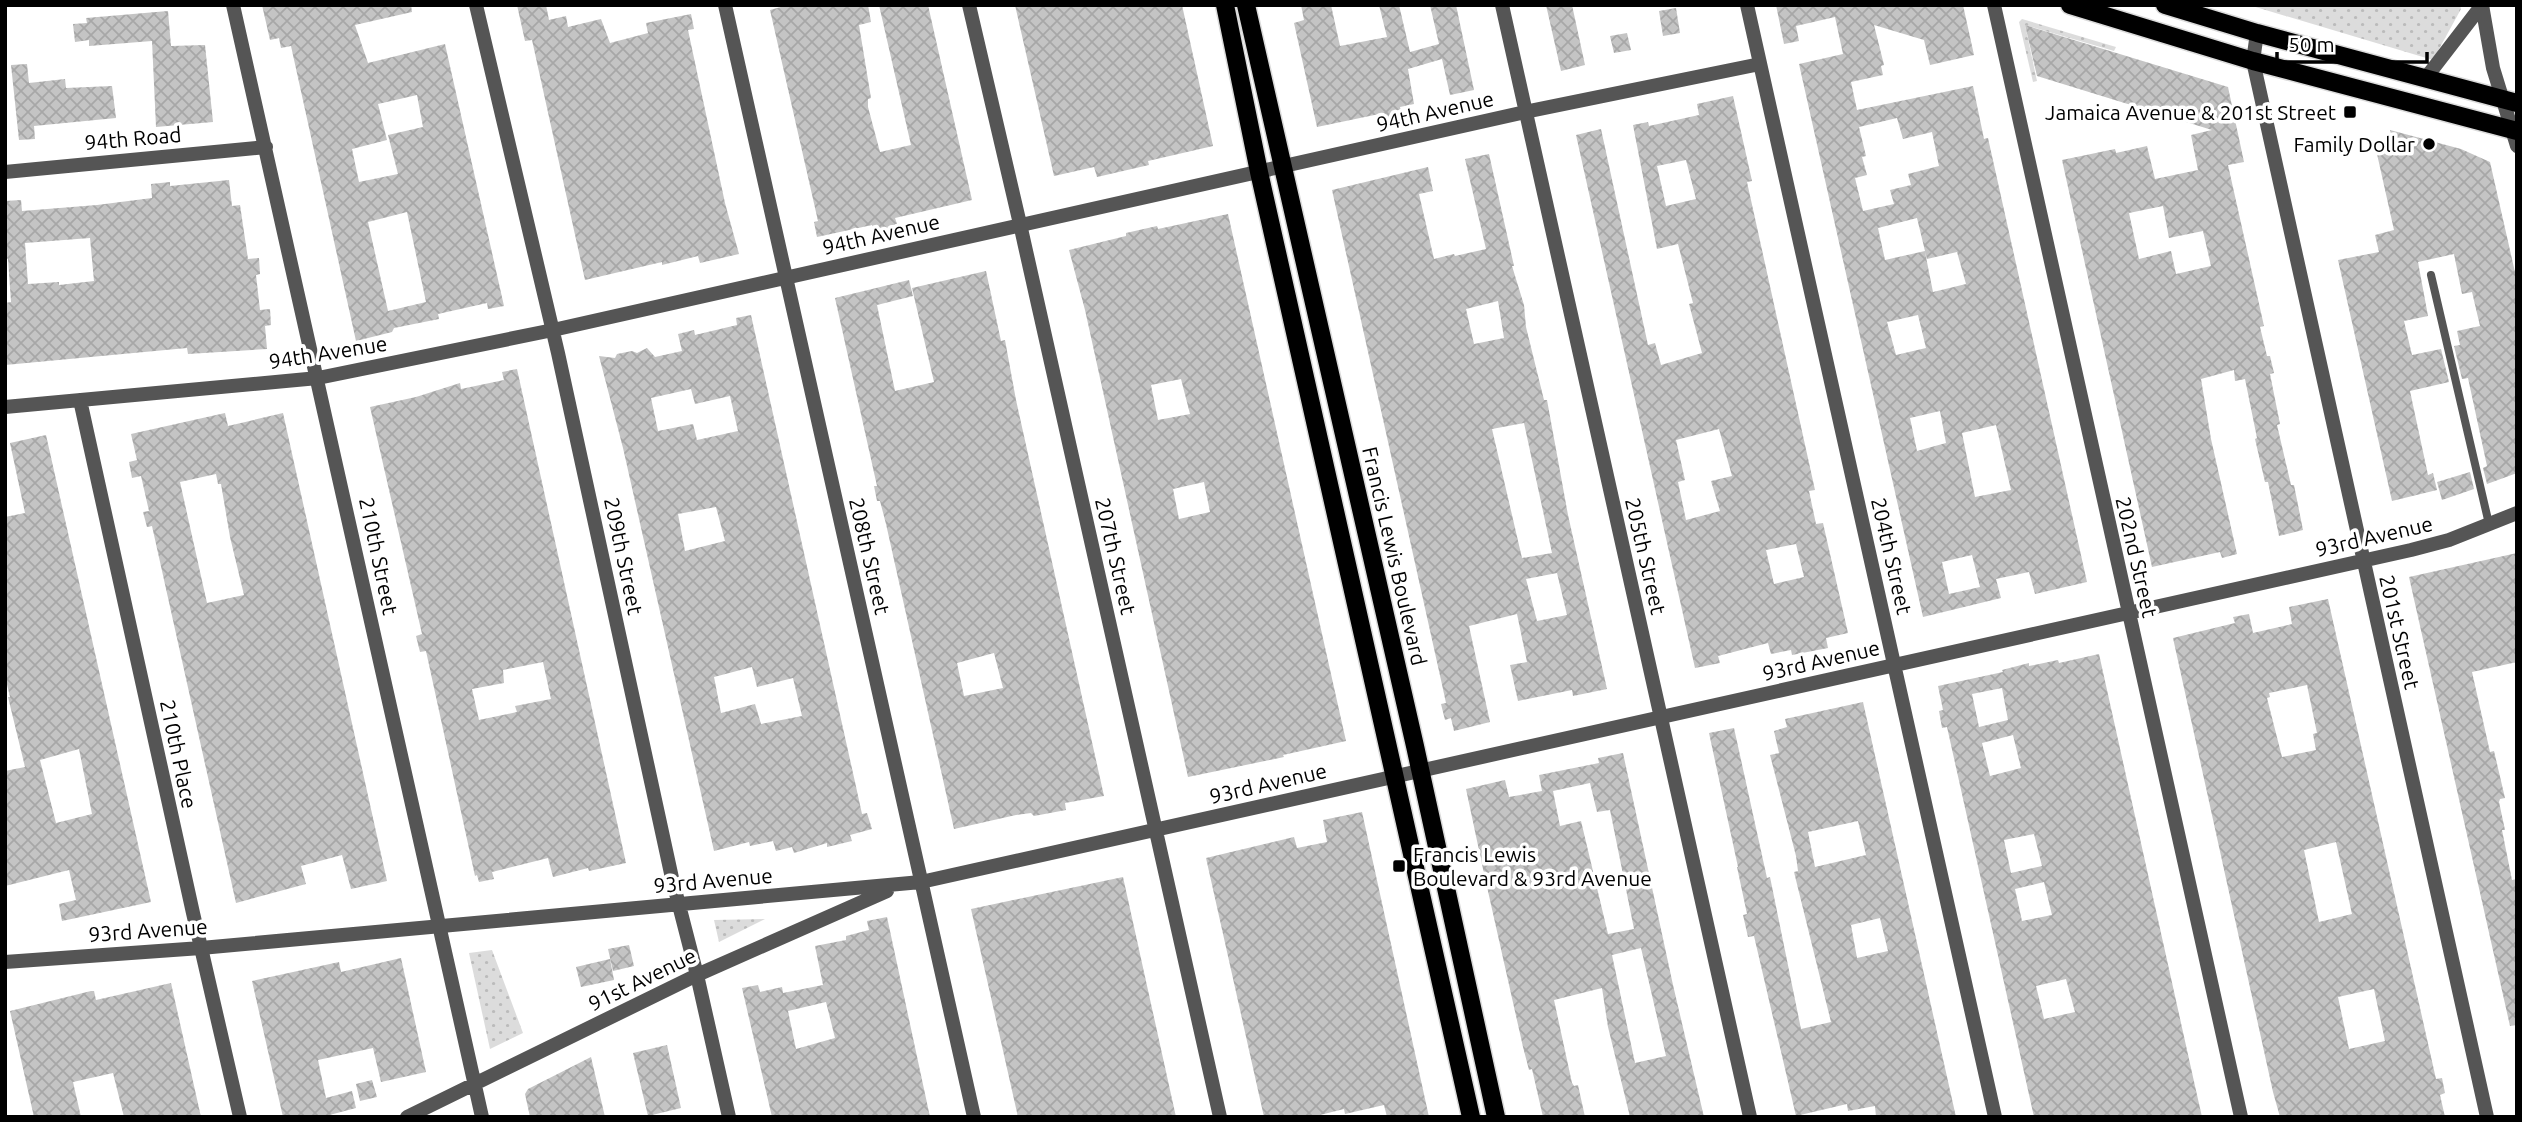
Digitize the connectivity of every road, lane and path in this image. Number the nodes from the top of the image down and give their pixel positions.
1 (233, 5) edge
2 (476, 5) edge
3 (725, 5) edge
4 (969, 5) edge
5 (1224, 5) edge
6 (1246, 5) edge
7 (1502, 5) edge
8 (1747, 5) edge
9 (1994, 5) edge
10 (2070, 5) edge
11 (2165, 5) edge
12 (2482, 5) edge
13 (2256, 33) junction
14 (2253, 61) junction
15 (1760, 64) junction
16 (2425, 79) junction
17 (2510, 101) edge
18 (1525, 112) junction
19 (2515, 135) edge
20 (266, 147) junction
21 (1283, 166) junction
22 (5, 172) edge
23 (1259, 172) junction
24 (1020, 224) junction
25 (2431, 275) dead end
26 (786, 277) junction
27 (553, 330) junction
28 (318, 378) junction
29 (80, 400) junction
30 (5, 407) edge
31 (2517, 513) edge
32 (2489, 524) junction
33 (2363, 560) junction
34 (2128, 613) junction
35 (1895, 665) junction
36 (1661, 717) junction
37 (1420, 771) junction
38 (1395, 776) junction
39 (1156, 830) junction
40 (921, 882) junction
41 (898, 886) junction
42 (678, 904) junction
43 (439, 925) junction
44 (201, 948) junction
45 (5, 962) edge
46 (697, 975) junction
47 (474, 1084) junction
48 (240, 1117) edge
49 (407, 1117) edge
50 (482, 1117) edge
51 (729, 1117) edge
52 (974, 1117) edge
53 (1220, 1117) edge
54 (1471, 1117) edge
55 (1496, 1117) edge
56 (1750, 1117) edge
57 (1995, 1117) edge
58 (2241, 1117) edge
59 (2487, 1117) edge

1 - 20 street, 210th Street
2 - 27 street, 209th Street
3 - 26 street, 208th Street
4 - 24 street, 207th Street
5 - 23 main road
6 - 21 main road, Francis Lewis Boulevard
7 - 18 street, 205th Street
8 - 15 street, 204th Street
9 - 34 street, 202nd Street
10 - 14 main road
11 - 13 main road
12 - 16 street
12 - 17 street
13 - 14 street, 201st Street
13 - 16 main road
14 - 19 main road
14 - 33 street, 201st Street
15 - 18 street, 94th Avenue
15 - 35 street, 204th Street
16 - 17 main road
17 - 19 street
18 - 21 street, 94th Avenue
18 - 36 street, 205th Street
20 - 22 street, 94th Road
20 - 28 street, 210th Street
21 - 23 street, 94th Avenue
21 - 37 main road, Francis Lewis Boulevard
23 - 24 street, 94th Avenue
23 - 38 main road
24 - 26 street, 94th Avenue
24 - 39 street, 207th Street
25 - 32 lane
26 - 27 street, 94th Avenue
26 - 40 street, 208th Street
27 - 28 street, 94th Avenue
27 - 42 street, 209th Street
28 - 29 street, 94th Avenue
28 - 43 street, 210th Street
29 - 30 street, 94th Avenue
29 - 44 street, 210th Place
31 - 32 street, 93rd Avenue
32 - 33 street, 93rd Avenue
33 - 34 street, 93rd Avenue
33 - 59 street, 201st Street
34 - 35 street, 93rd Avenue
34 - 58 street, 202nd Street
35 - 36 street, 93rd Avenue
35 - 57 street, 204th Street
36 - 37 street, 93rd Avenue
36 - 56 street, 205th Street
37 - 38 street, 93rd Avenue
37 - 55 main road, Francis Lewis Boulevard
38 - 39 street, 93rd Avenue
38 - 54 main road
39 - 40 street, 93rd Avenue
39 - 53 street, 207th Street
40 - 41 street, 93rd Avenue
40 - 52 street, 208th Street
41 - 42 street, 93rd Avenue
41 - 46 street, 91st Avenue
42 - 43 street, 93rd Avenue
42 - 46 street, 209th Street
43 - 44 street, 93rd Avenue
43 - 47 street, 210th Street
44 - 45 street, 93rd Avenue
44 - 48 street, 210th Place
46 - 47 street, 91st Avenue
46 - 51 street, 209th Street
47 - 49 street, 91st Avenue
47 - 50 street, 210th Street

